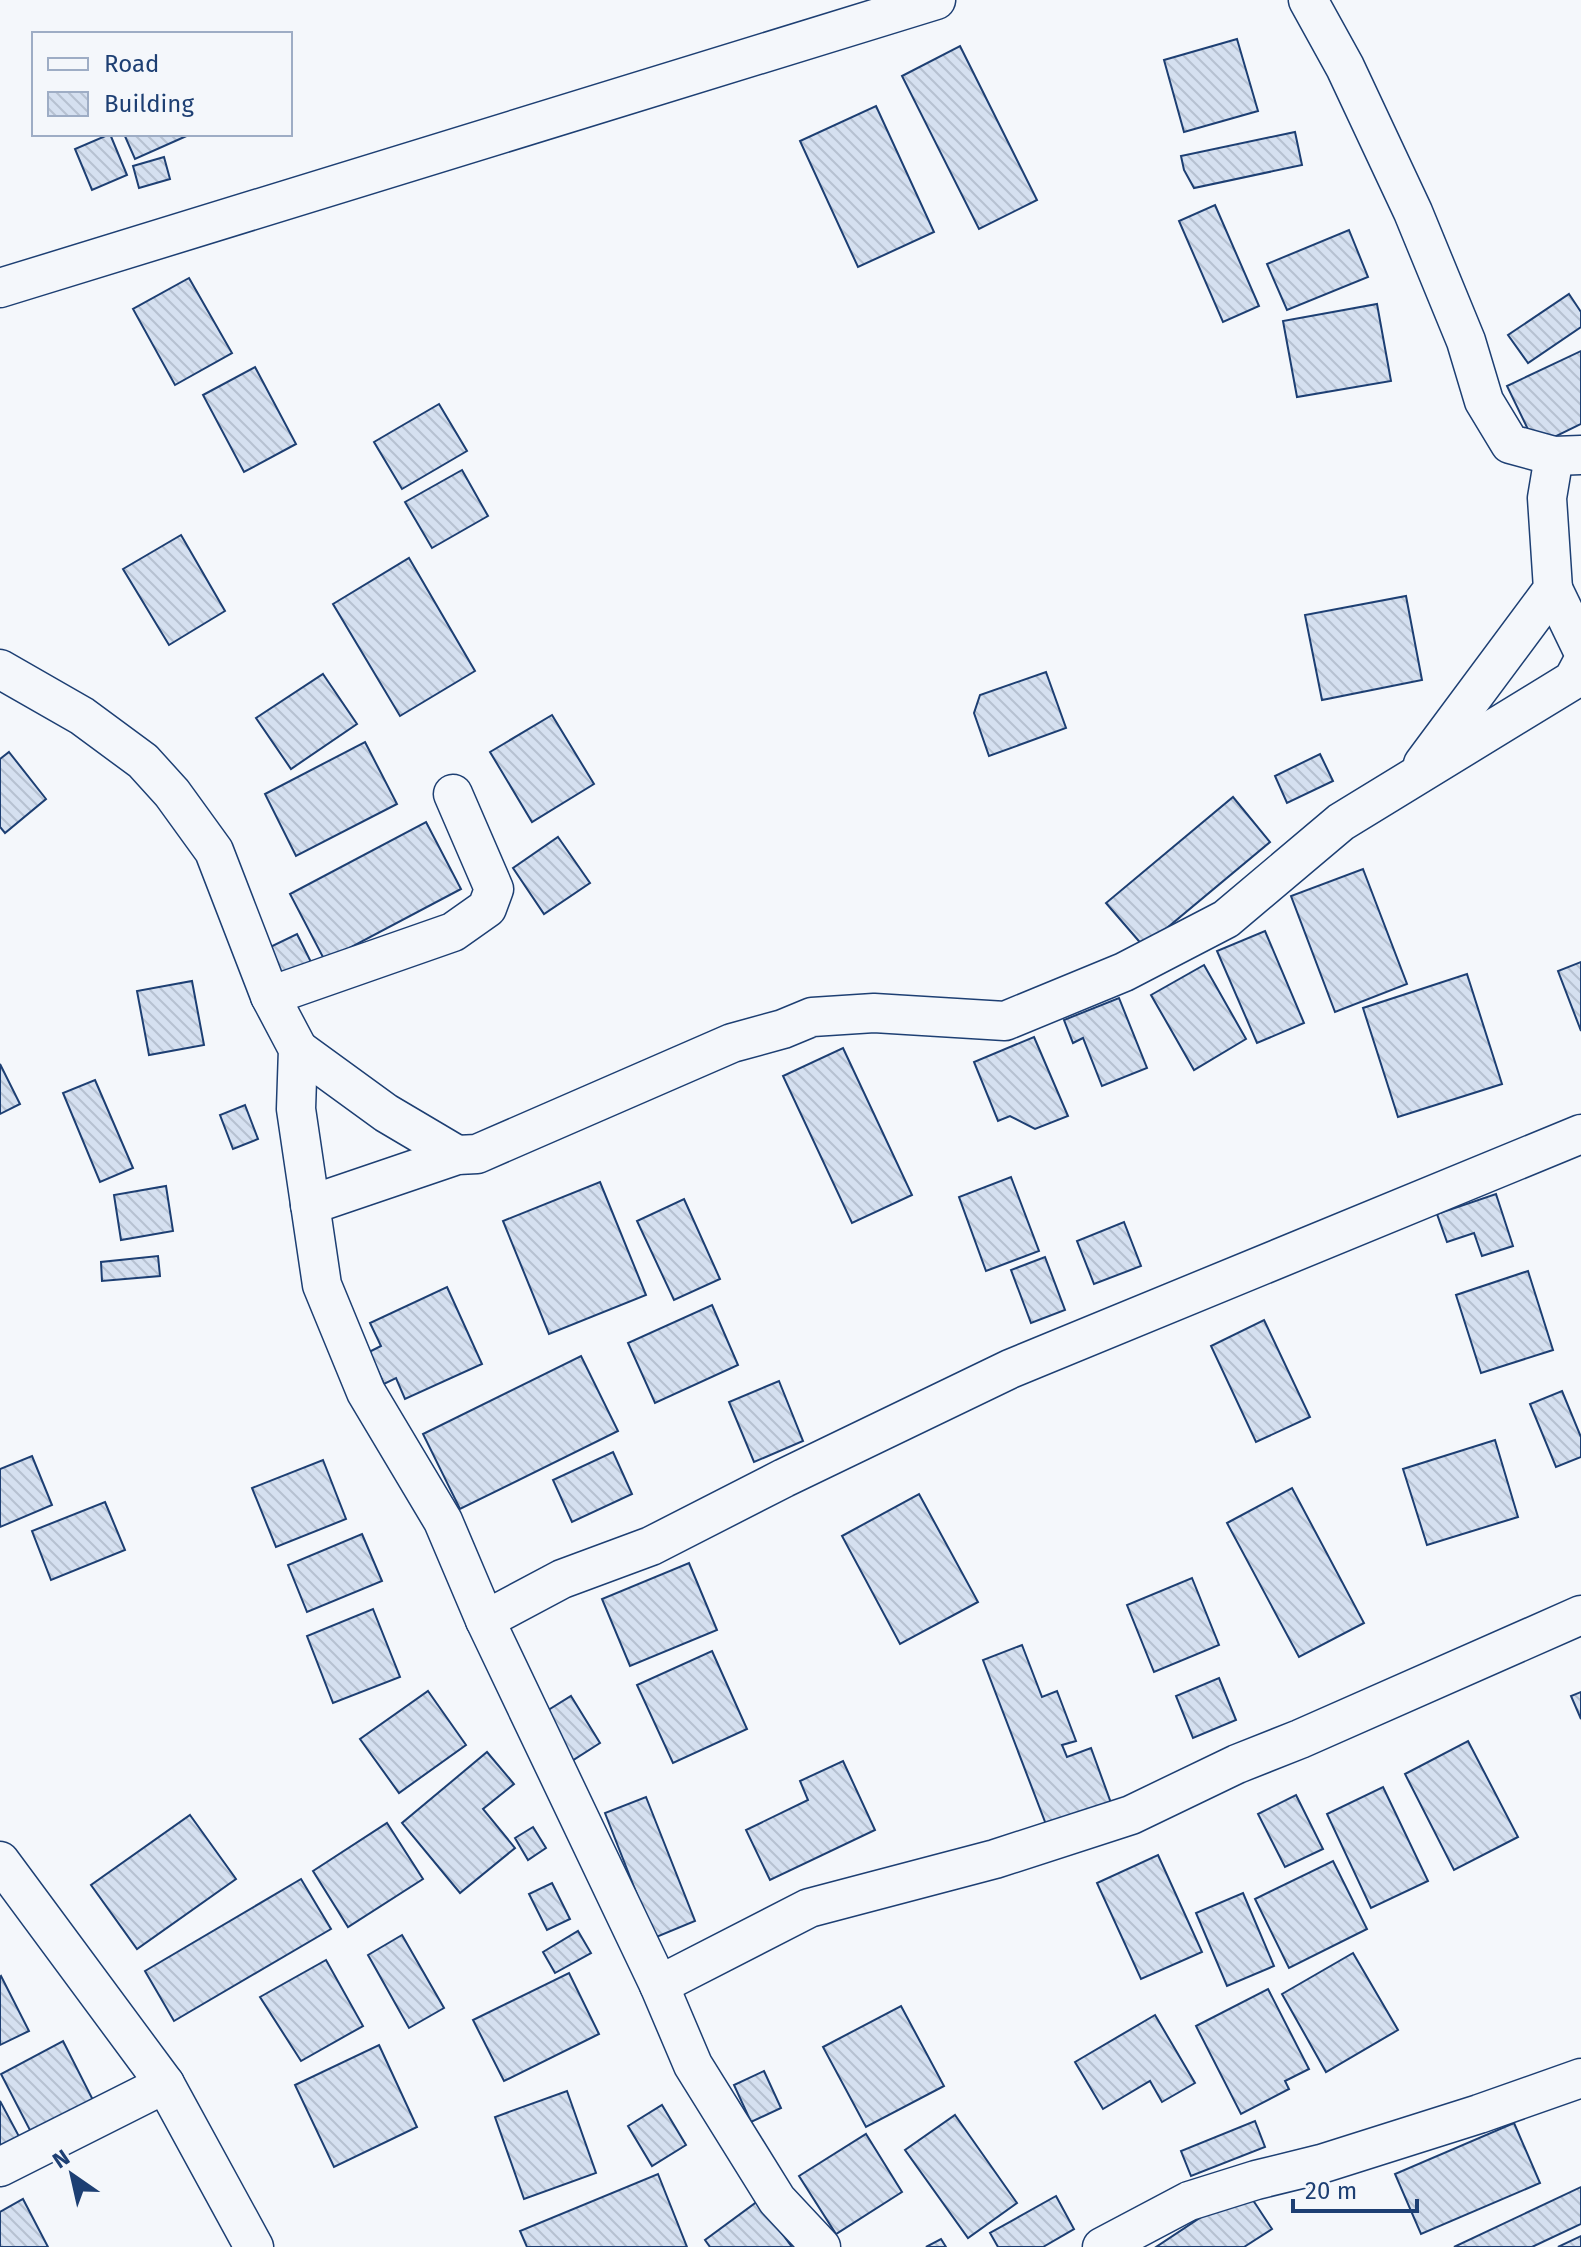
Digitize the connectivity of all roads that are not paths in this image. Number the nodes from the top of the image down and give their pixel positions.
1 (936, 0) edge
2 (1308, 0) edge
3 (0, 286) edge
4 (1568, 456) edge
5 (1553, 589) junction
6 (1581, 647) edge
7 (1581, 665) edge
8 (0, 669) edge
9 (1412, 779) junction
10 (453, 794) dead end
11 (270, 996) junction
12 (298, 1049) junction
13 (1581, 1134) edge
14 (457, 1155) junction
15 (310, 1205) junction
16 (1581, 1615) edge
17 (485, 1620) junction
18 (0, 1861) edge
19 (659, 1985) junction
20 (1581, 2078) edge
21 (165, 2084) junction
22 (0, 2167) edge
23 (254, 2247) edge
24 (821, 2247) edge
25 (1102, 2247) edge

1 - 3 street
2 - 4 street
4 - 5 street
5 - 6 street
5 - 9 street
7 - 9 street
8 - 11 street
9 - 14 street
10 - 11 street
11 - 12 street
12 - 14 street
12 - 15 street
13 - 17 street
14 - 15 street
15 - 17 street
16 - 19 street
17 - 19 street
18 - 21 street
19 - 24 street
20 - 25 street
21 - 22 street
21 - 23 street

